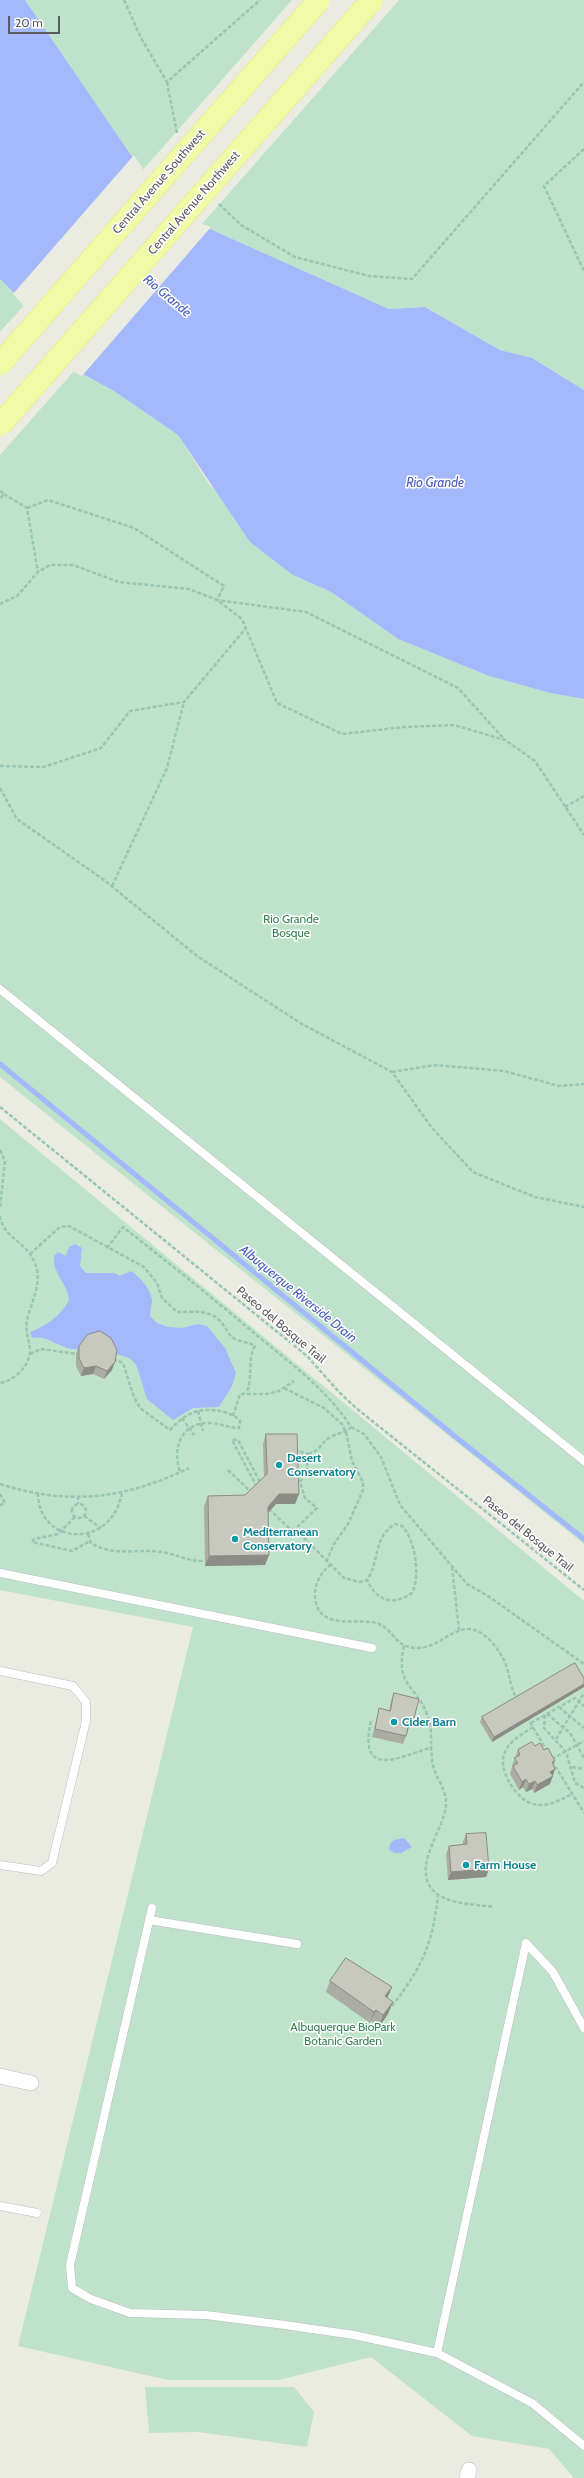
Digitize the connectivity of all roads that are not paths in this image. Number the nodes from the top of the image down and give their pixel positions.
1 (319, 0) edge
2 (372, 0) edge
3 (0, 364) edge
4 (0, 424) edge
5 (0, 989) edge
6 (584, 1461) edge
7 (0, 1573) edge
8 (372, 1648) dead end
9 (0, 1671) edge
10 (0, 1864) edge
11 (152, 1908) dead end
12 (149, 1920) junction
13 (297, 1944) dead end
14 (584, 2028) edge
15 (0, 2076) edge
16 (31, 2083) dead end
17 (0, 2206) edge
18 (37, 2213) dead end
19 (437, 2353) junction
20 (584, 2446) edge

1 - 3 main road, Central Avenue Southwest, bridge
2 - 4 main road, Central Avenue Northwest, bridge
5 - 6 lane
7 - 8 lane
9 - 10 lane
11 - 12 lane
12 - 13 lane
12 - 19 lane
14 - 19 lane
15 - 16 street
17 - 18 lane
19 - 20 lane

